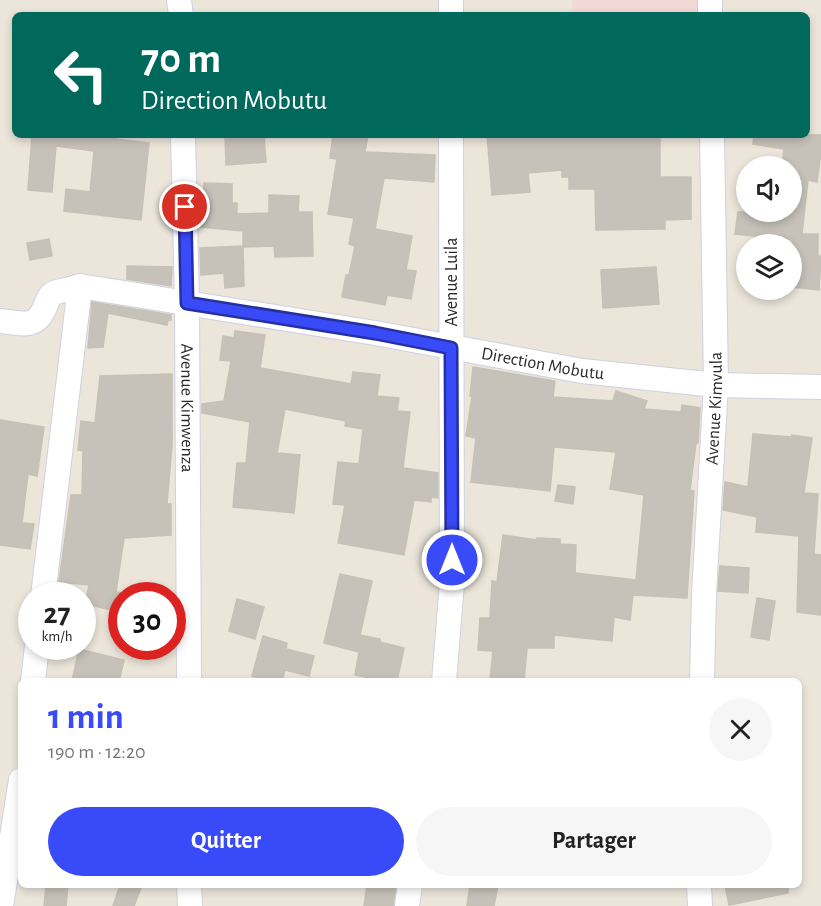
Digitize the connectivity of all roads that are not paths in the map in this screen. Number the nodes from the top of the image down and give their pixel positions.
1 (183, 138) edge
2 (451, 138) edge
3 (712, 138) edge
4 (80, 286) junction
5 (187, 303) junction
6 (0, 321) edge
7 (451, 348) junction
8 (716, 385) junction
9 (821, 387) edge
10 (45, 582) edge
11 (35, 660) edge
12 (33, 678) edge
13 (189, 678) edge
14 (444, 678) edge
15 (702, 678) edge
16 (18, 799) edge
17 (189, 888) edge
18 (410, 888) edge
19 (699, 888) edge
20 (1, 906) edge
21 (190, 906) edge
22 (407, 906) edge
23 (700, 906) edge

1 - 5 street, Avenue Kimwenza
2 - 7 street, Avenue Luila
3 - 8 street, Avenue Kimvula
4 - 5 street, Direction Mobutu
4 - 6 street, Direction Mobutu
4 - 10 street
5 - 7 street, Direction Mobutu
5 - 13 street, Avenue Kimwenza
7 - 8 street, Direction Mobutu
7 - 14 street, Avenue Luila
8 - 9 street, Direction Mobutu
8 - 15 street, Avenue Kimvula
11 - 12 street
16 - 20 street
17 - 21 street
18 - 22 street
19 - 23 street

